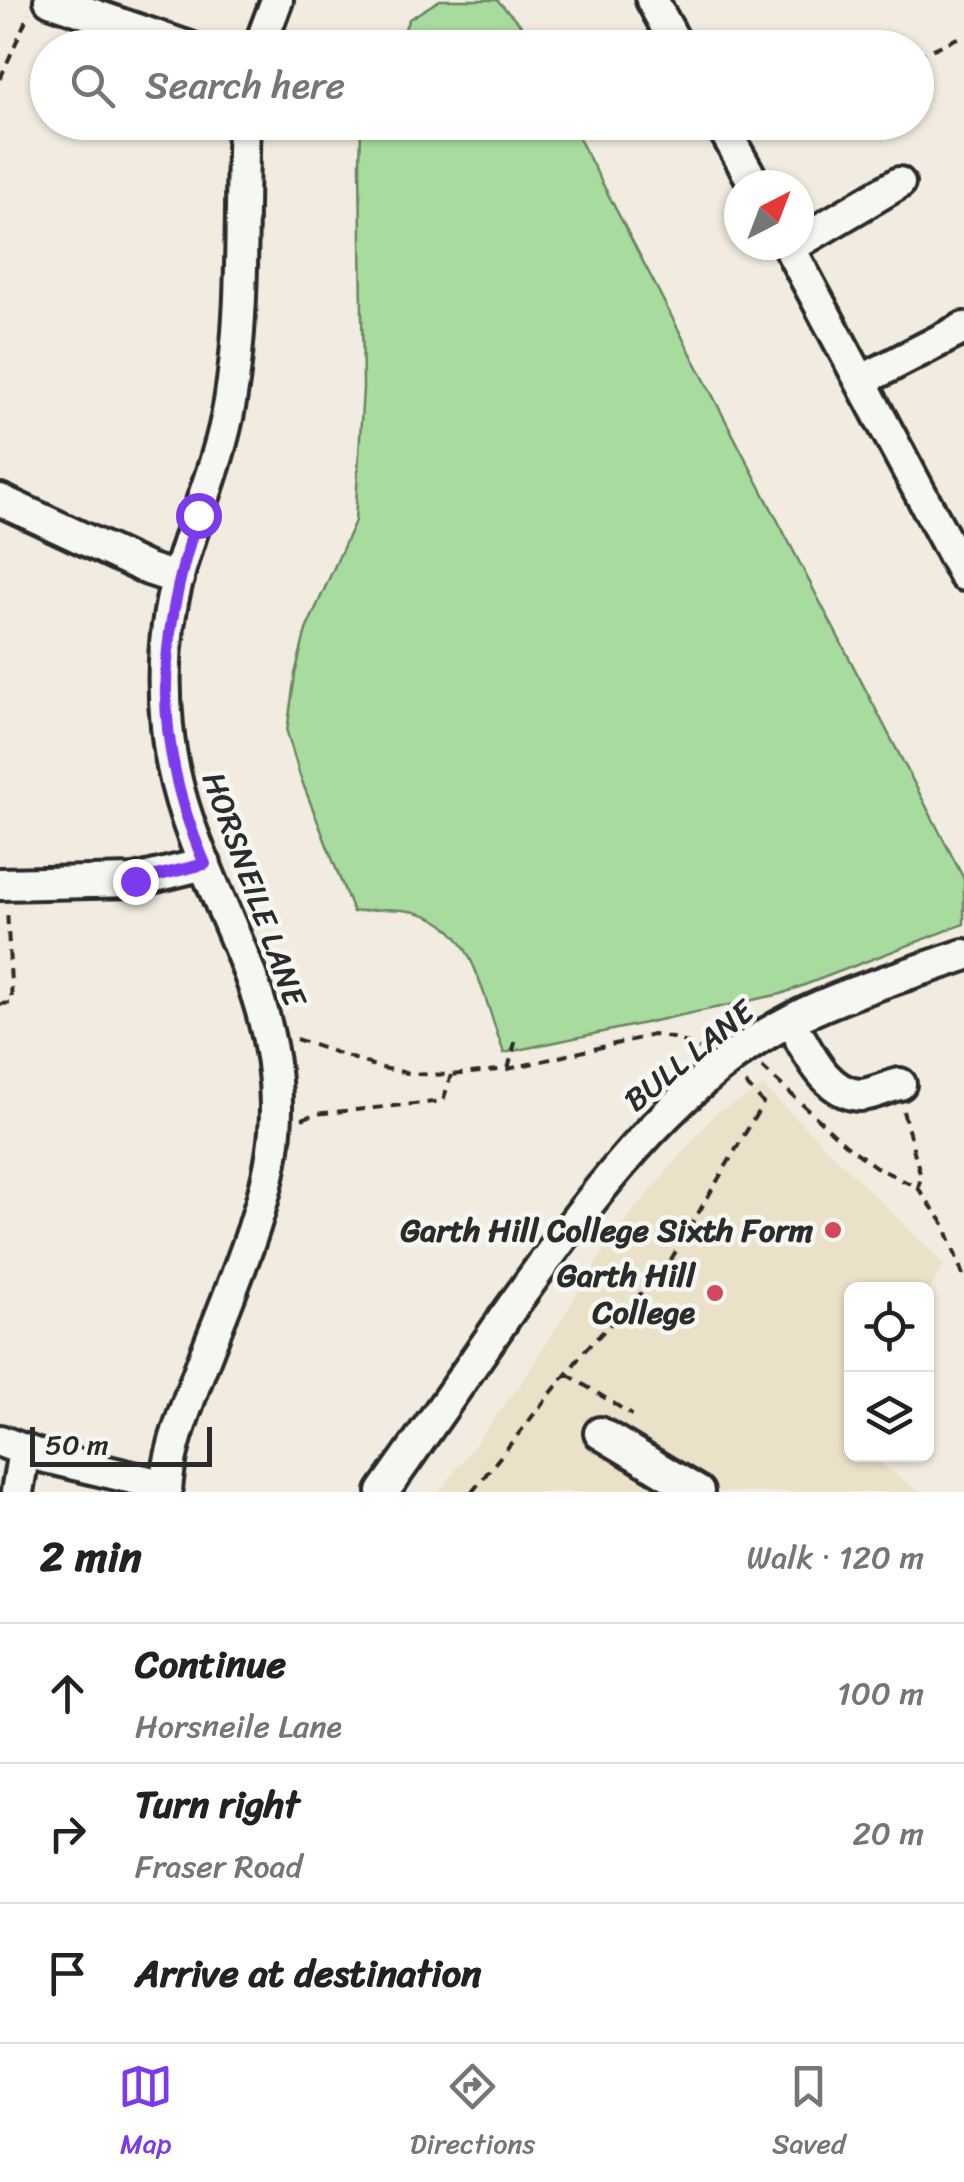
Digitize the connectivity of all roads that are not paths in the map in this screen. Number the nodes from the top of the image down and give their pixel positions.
1 (50, 0) edge
2 (278, 0) edge
3 (652, 0) edge
4 (138, 30) edge
5 (266, 30) edge
6 (668, 30) edge
7 (243, 140) edge
8 (730, 140) edge
9 (747, 170) edge
10 (899, 183) dead end
11 (814, 232) edge
12 (800, 260) edge
13 (964, 328) edge
14 (861, 382) junction
15 (0, 500) edge
16 (964, 574) edge
17 (178, 579) junction
18 (205, 864) junction
19 (3, 884) edge
20 (964, 955) edge
21 (801, 1040) dead end
22 (898, 1084) road end
23 (600, 1433) dead end
24 (21, 1449) edge
25 (166, 1489) edge
26 (18, 1492) edge
27 (34, 1492) edge
28 (383, 1492) edge
29 (698, 1492) edge

1 - 4 street
2 - 5 street
3 - 6 street
7 - 17 street, HORSNEILE LANE
8 - 9 street
10 - 11 street
12 - 14 street
13 - 14 street
14 - 16 street
15 - 17 street
17 - 18 street, HORSNEILE LANE
18 - 19 street
18 - 25 street, HORSNEILE LANE
20 - 28 street, BULL LANE
21 - 22 street
23 - 29 street
24 - 25 street
24 - 26 street
24 - 27 street

